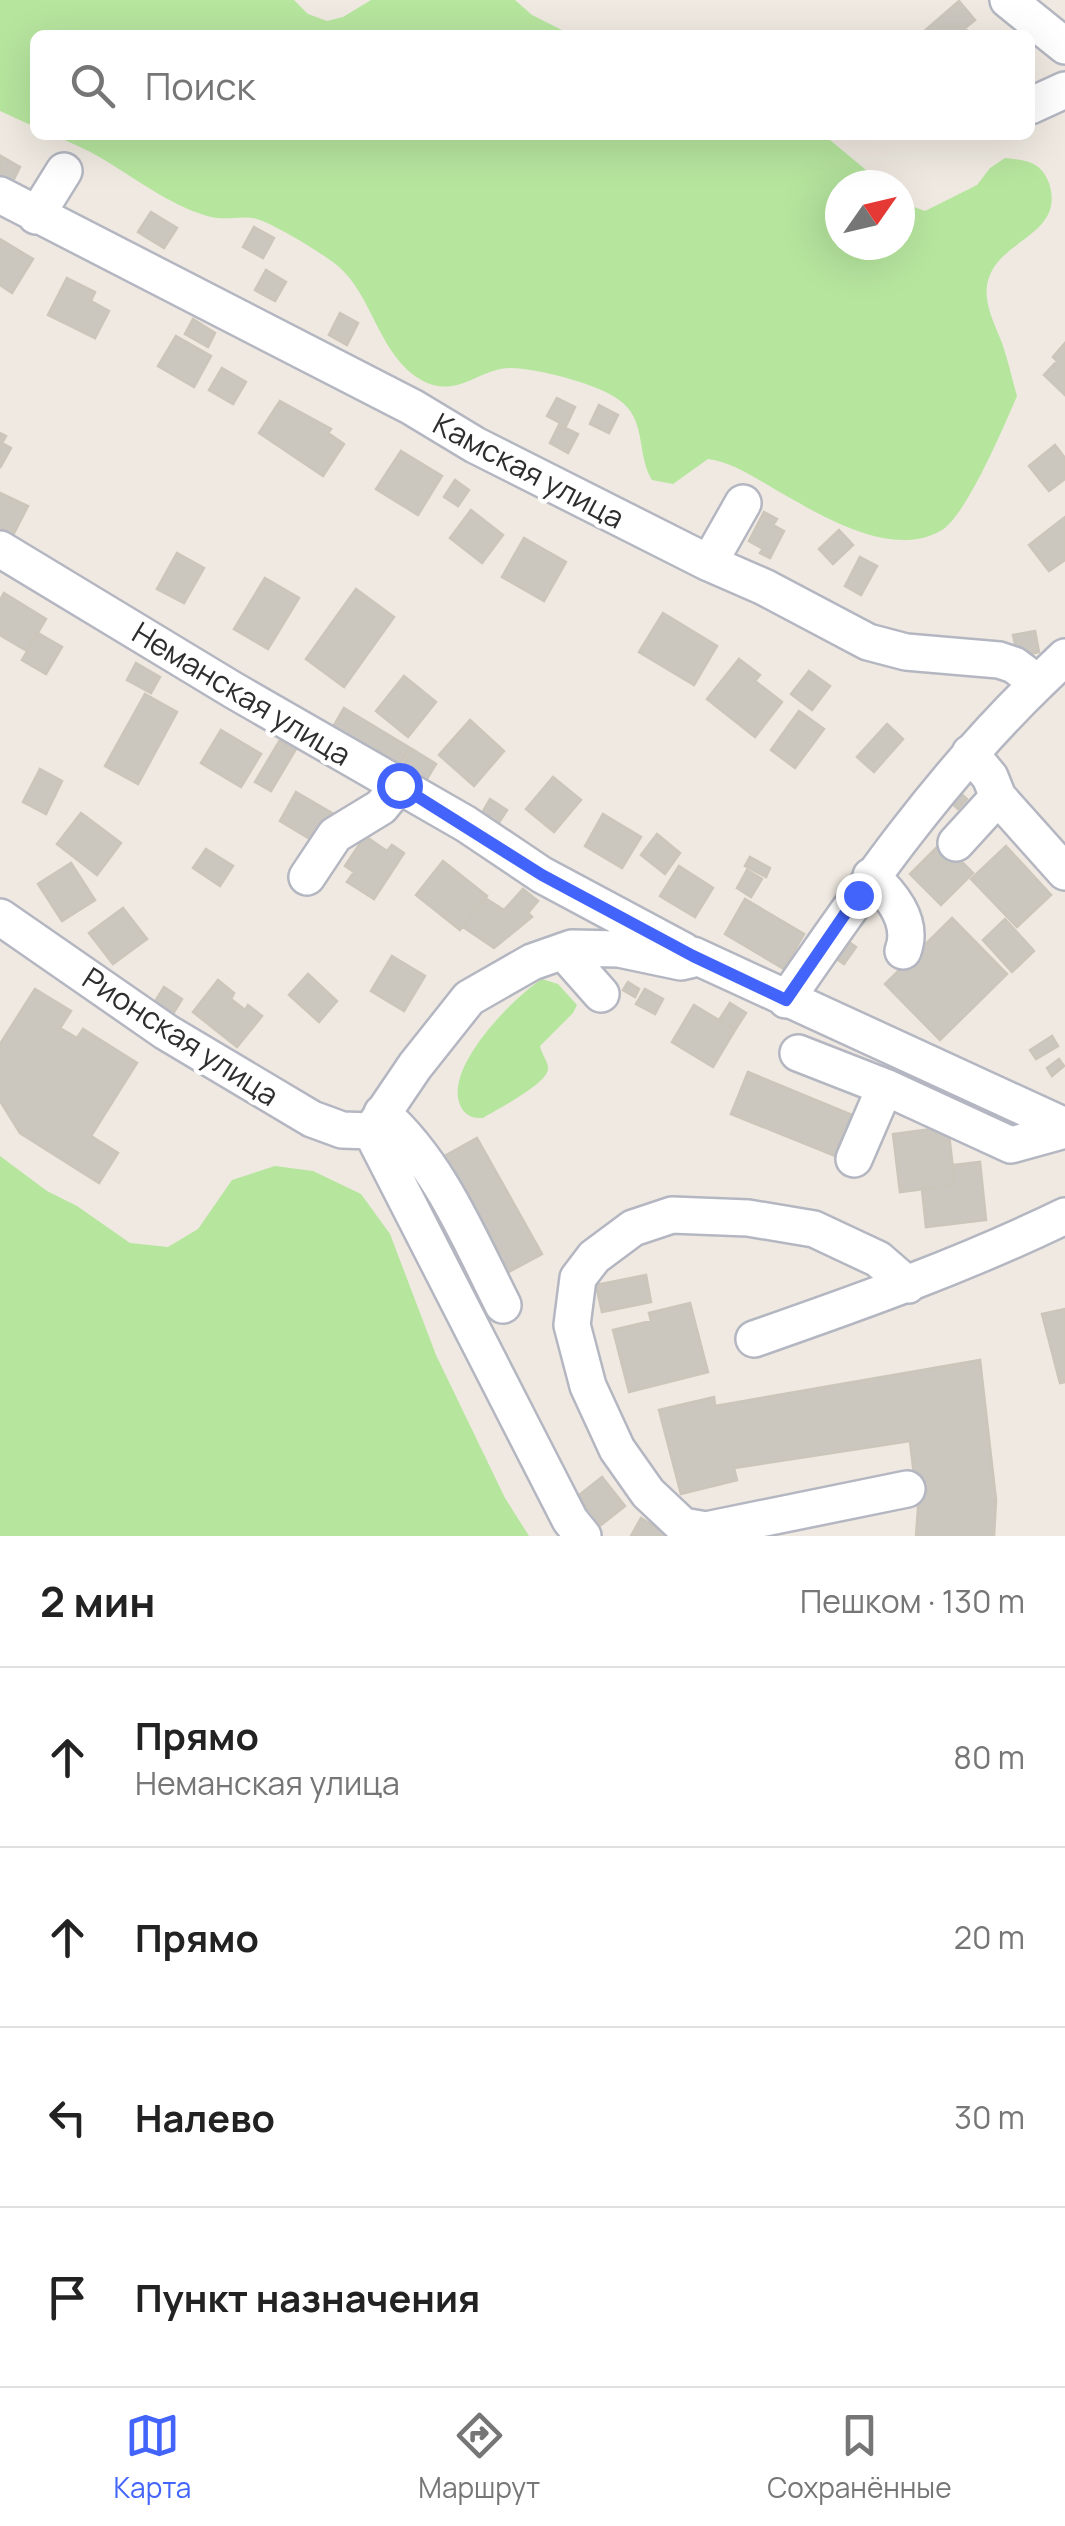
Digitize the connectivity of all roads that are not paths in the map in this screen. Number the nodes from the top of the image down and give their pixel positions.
1 (1008, 0) edge
2 (1065, 46) edge
3 (1065, 90) edge
4 (1035, 104) edge
5 (64, 171) dead end
6 (0, 196) edge
7 (36, 216) junction
8 (742, 503) dead end
9 (0, 549) edge
10 (709, 563) junction
11 (1065, 657) edge
12 (1038, 683) junction
13 (970, 753) junction
14 (399, 785) junction
15 (998, 797) junction
16 (956, 843) dead end
17 (1065, 872) edge
18 (872, 876) junction
19 (307, 878) dead end
20 (0, 917) edge
21 (902, 951) dead end
22 (563, 952) junction
23 (693, 956) junction
24 (601, 994) dead end
25 (786, 1000) junction
26 (798, 1052) dead end
27 (885, 1086) junction
28 (376, 1122) junction
29 (1065, 1128) edge
30 (854, 1159) dead end
31 (1065, 1216) edge
32 (908, 1285) junction
33 (503, 1305) dead end
34 (754, 1339) dead end
35 (907, 1489) dead end
36 (583, 1536) edge

1 - 2 lane
3 - 4 lane
5 - 7 lane
6 - 7 lane, Камская улица
7 - 10 lane, Камская улица
8 - 10 lane
9 - 14 lane, Неманская улица
10 - 12 lane, Камская улица
11 - 12 lane
12 - 13 lane
13 - 15 lane
13 - 18 lane
14 - 19 lane
14 - 23 lane, Неманская улица
15 - 16 lane
15 - 17 lane
18 - 21 lane
18 - 25 lane
20 - 28 lane, Рионская улица
22 - 23 lane
22 - 24 lane
22 - 28 lane
23 - 25 lane, Неманская улица
25 - 29 lane, Неманская улица
26 - 27 lane
27 - 29 lane
27 - 30 lane
28 - 33 lane
28 - 36 lane
31 - 32 lane
32 - 34 lane
32 - 35 lane

